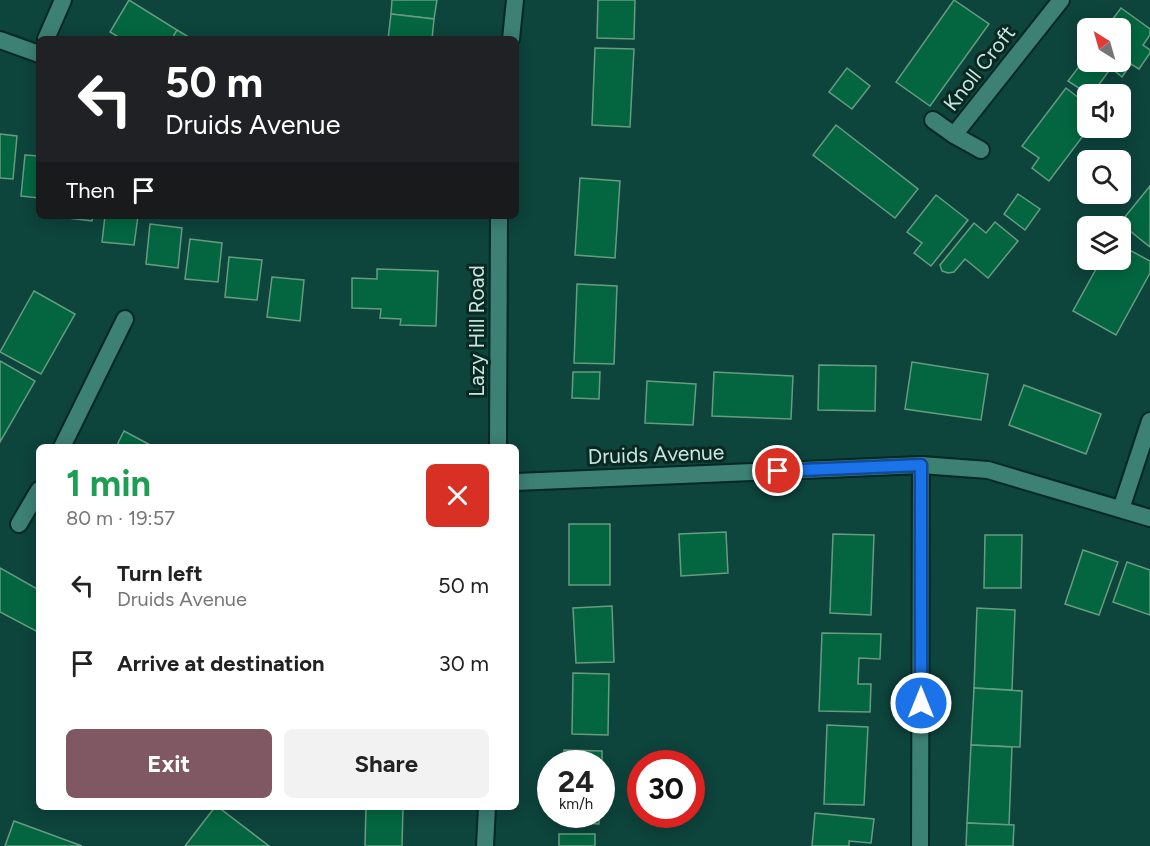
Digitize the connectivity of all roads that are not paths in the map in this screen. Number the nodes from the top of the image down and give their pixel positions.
1 (63, 0) edge
2 (515, 0) edge
3 (1061, 0) edge
4 (47, 36) edge
5 (512, 36) edge
6 (0, 40) edge
7 (36, 53) edge
8 (933, 120) dead end
9 (954, 135) junction
10 (981, 150) dead end
11 (499, 219) edge
12 (125, 319) dead end
13 (1150, 421) edge
14 (63, 444) edge
15 (498, 444) edge
16 (921, 465) junction
17 (519, 482) edge
18 (36, 495) edge
19 (1121, 509) junction
20 (1150, 518) edge
21 (19, 524) dead end
22 (487, 810) edge
23 (485, 846) edge
24 (921, 846) edge

1 - 4 street
2 - 5 street
3 - 9 street, Knoll Croft
6 - 7 street
8 - 9 street, Knoll Croft
9 - 10 street, Knoll Croft
11 - 15 street, Lazy Hill Road
12 - 14 street
13 - 19 street
16 - 17 street, Druids Avenue
16 - 19 street, Druids Avenue
16 - 24 street
18 - 21 street
19 - 20 street, Druids Avenue
22 - 23 street

